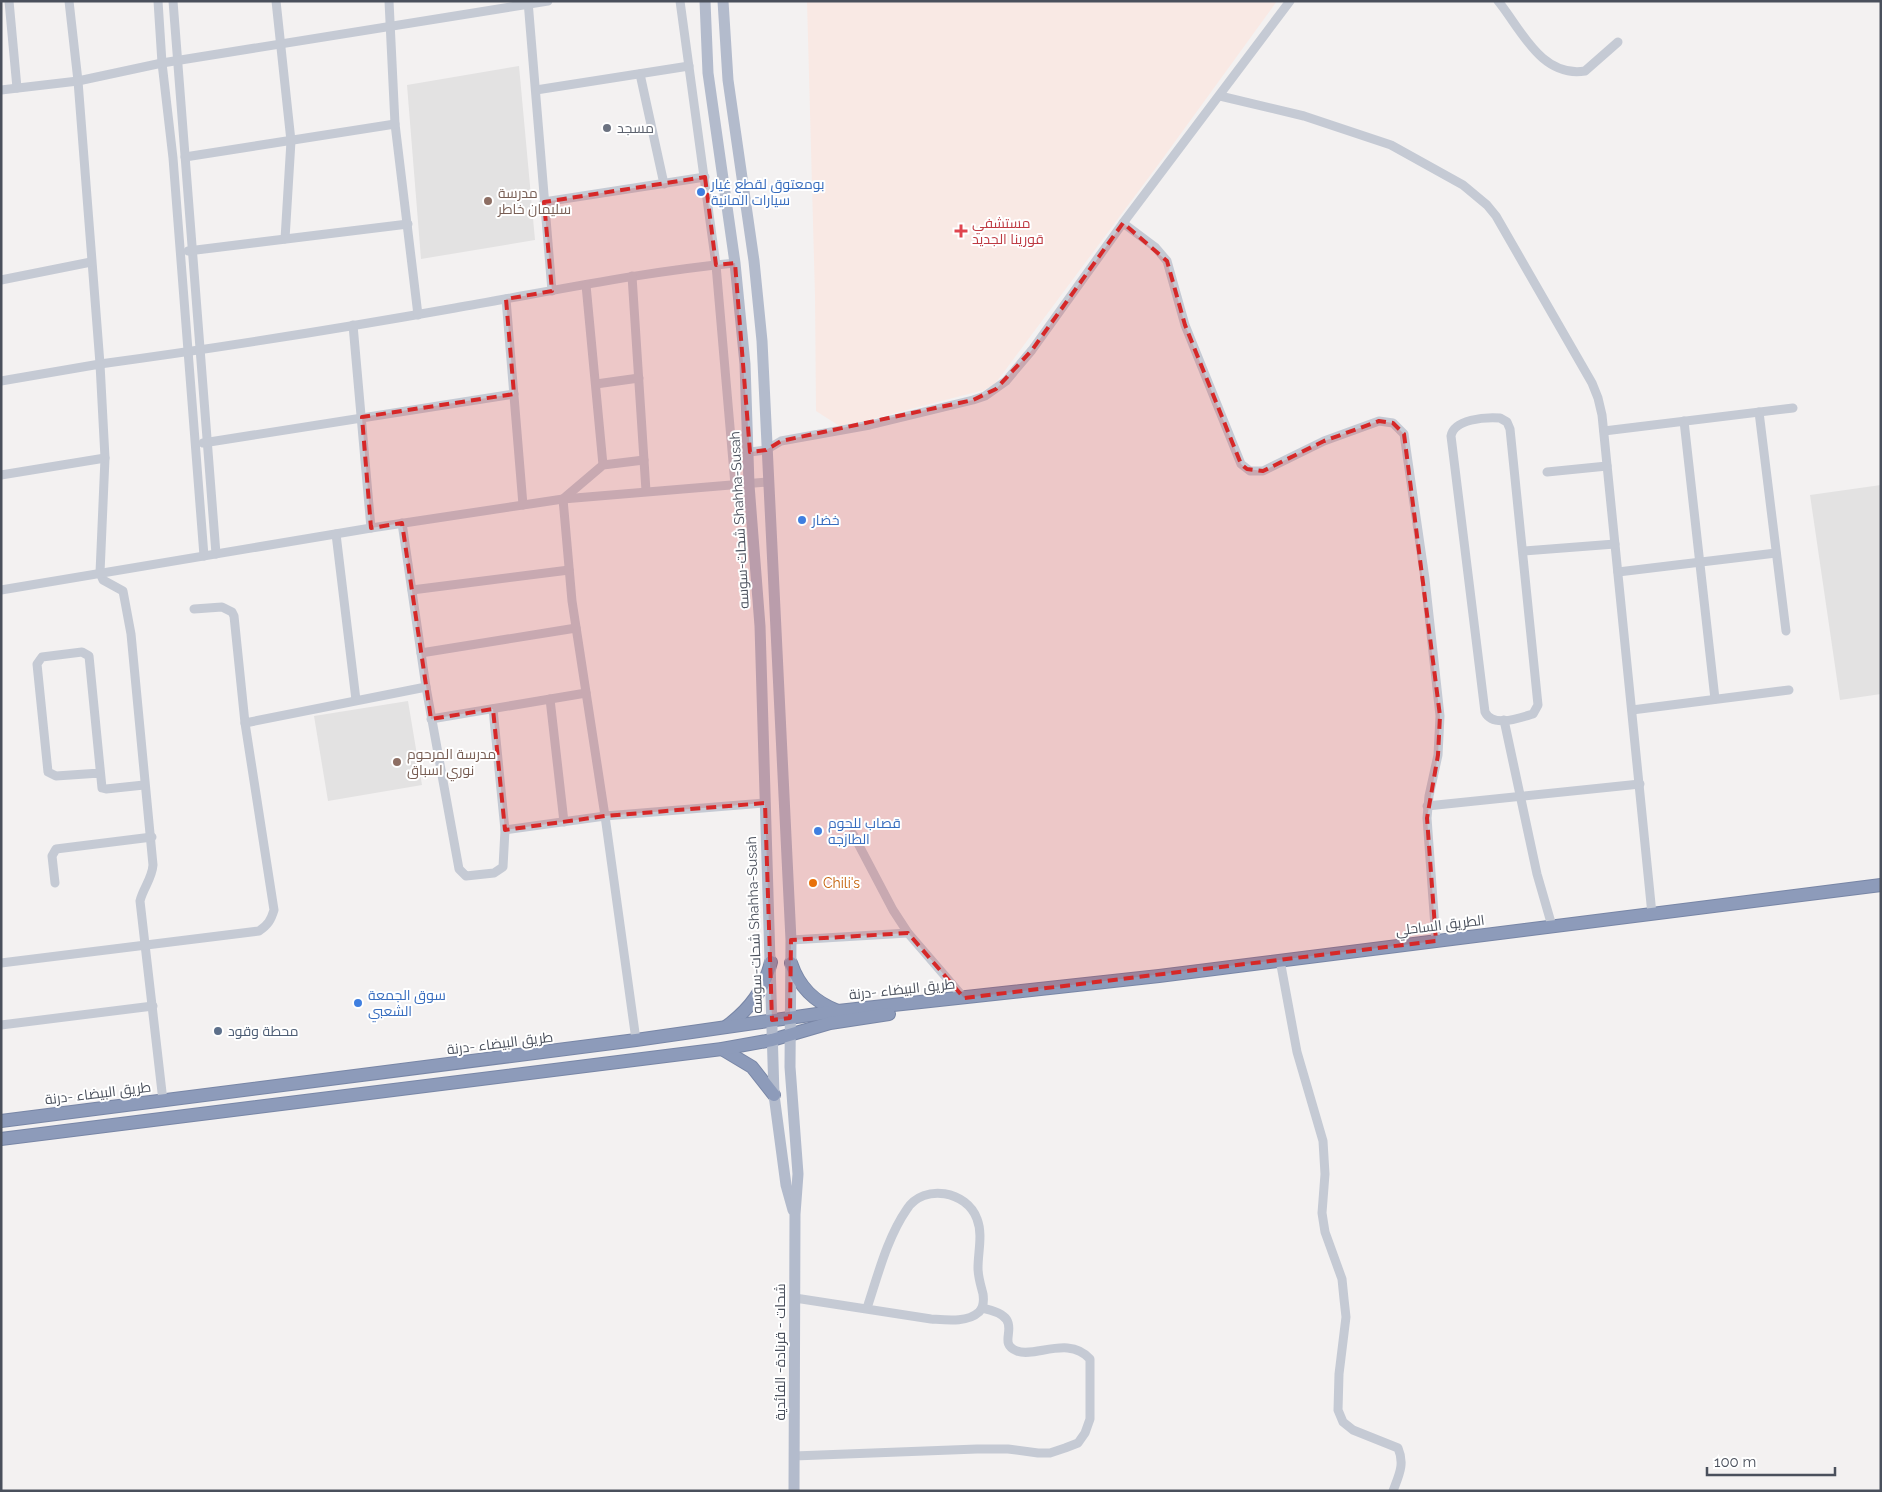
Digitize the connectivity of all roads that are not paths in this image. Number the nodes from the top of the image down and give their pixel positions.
1 (9, 1) edge
2 (69, 1) edge
3 (158, 1) edge
4 (173, 1) edge
5 (276, 1) edge
6 (389, 1) edge
7 (548, 1) edge
8 (680, 1) edge
9 (705, 1) edge
10 (723, 1) edge
11 (1290, 1) edge
12 (1498, 1) edge
13 (529, 3) edge
14 (518, 4) edge
15 (391, 28) junction
16 (1618, 42) dead end
17 (282, 46) junction
18 (178, 60) junction
19 (162, 63) junction
20 (689, 66) junction
21 (640, 74) junction
22 (78, 81) junction
23 (17, 88) junction
24 (1, 90) edge
25 (536, 90) junction
26 (1220, 96) junction
27 (395, 124) junction
28 (291, 140) junction
29 (185, 157) junction
30 (706, 177) junction
31 (664, 184) junction
32 (544, 202) junction
33 (1123, 223) junction
34 (408, 224) junction
35 (285, 239) junction
36 (192, 251) junction
37 (180, 252) junction
38 (91, 262) junction
39 (735, 264) junction
40 (716, 265) junction
41 (632, 276) junction
42 (1, 280) edge
43 (586, 284) junction
44 (552, 291) junction
45 (506, 299) junction
46 (418, 315) junction
47 (353, 326) junction
48 (200, 350) junction
49 (187, 352) junction
50 (100, 364) junction
51 (639, 378) junction
52 (1, 381) edge
53 (596, 384) junction
54 (514, 394) junction
55 (1793, 408) dead end
56 (1759, 412) junction
57 (362, 417) junction
58 (1684, 421) junction
59 (1604, 431) junction
60 (207, 442) junction
61 (194, 444) junction
62 (766, 450) junction
63 (750, 452) junction
64 (105, 458) junction
65 (644, 460) junction
66 (603, 465) junction
67 (1607, 466) junction
68 (1547, 472) dead end
69 (1, 475) edge
70 (768, 482) junction
71 (749, 484) junction
72 (735, 485) junction
73 (646, 491) junction
74 (563, 499) junction
75 (523, 505) junction
76 (402, 523) junction
77 (371, 528) junction
78 (336, 534) junction
79 (1615, 544) junction
80 (1523, 551) junction
81 (1776, 553) junction
82 (216, 554) junction
83 (204, 556) junction
84 (1698, 562) junction
85 (569, 570) junction
86 (1618, 572) junction
87 (100, 573) junction
88 (1, 590) edge
89 (412, 590) junction
90 (194, 610) dead end
91 (576, 628) junction
92 (1786, 631) dead end
93 (421, 653) junction
94 (426, 687) junction
95 (1789, 690) dead end
96 (586, 693) junction
97 (550, 699) junction
98 (356, 700) junction
99 (1715, 700) junction
100 (493, 708) junction
101 (1632, 710) junction
102 (432, 719) junction
103 (1504, 720) junction
104 (245, 723) junction
105 (100, 773) junction
106 (1640, 784) junction
107 (144, 785) junction
108 (1520, 796) junction
109 (765, 802) junction
110 (1427, 806) junction
111 (605, 816) junction
112 (564, 822) junction
113 (505, 830) junction
114 (853, 834) dead end
115 (152, 837) junction
116 (55, 882) dead end
117 (1880, 888) edge
118 (1652, 914) junction
119 (1552, 926) junction
120 (908, 934) junction
121 (791, 940) junction
122 (1436, 941) junction
123 (147, 945) junction
124 (1280, 960) junction
125 (771, 962) junction
126 (1, 963) edge
127 (791, 963) junction
128 (1002, 995) junction
129 (964, 998) junction
130 (153, 1006) junction
131 (838, 1011) junction
132 (790, 1018) junction
133 (772, 1020) junction
134 (1, 1025) edge
135 (726, 1026) junction
136 (790, 1035) junction
137 (636, 1040) junction
138 (772, 1040) junction
139 (722, 1050) junction
140 (774, 1095) junction
141 (163, 1101) junction
142 (1, 1121) edge
143 (1, 1139) edge
144 (795, 1214) junction
145 (796, 1298) junction
146 (867, 1308) junction
147 (982, 1308) junction
148 (794, 1456) junction
149 (794, 1491) edge
150 (1393, 1491) edge

1 - 23 street
2 - 22 street
3 - 19 street
4 - 18 street
5 - 17 street
6 - 15 street
7 - 13 street
8 - 20 street
9 - 39 main road, شحات-سوسه Shahha-Susah
10 - 62 main road
11 - 26 street
12 - 16 street
13 - 14 street
13 - 25 street
14 - 15 street
15 - 17 street
15 - 27 street
17 - 18 street
17 - 28 street
18 - 19 street
18 - 29 street
19 - 22 street
19 - 37 street
20 - 21 street
20 - 30 street
21 - 25 street
21 - 31 street
22 - 23 street
22 - 38 street
23 - 24 street
25 - 32 street
26 - 33 street
26 - 59 street
27 - 28 street
27 - 34 street
28 - 29 street
28 - 35 street
29 - 36 street
30 - 31 street
30 - 40 street
31 - 32 street
32 - 44 street
33 - 62 street
33 - 110 street
34 - 35 street
34 - 46 street
35 - 36 street
36 - 37 street
36 - 48 street
37 - 49 street
38 - 42 street
38 - 50 street
39 - 40 street
39 - 63 main road, شحات-سوسه Shahha-Susah
40 - 41 street
40 - 72 street
41 - 43 street
41 - 51 street
43 - 44 street
43 - 53 street
44 - 45 street
45 - 46 street
45 - 54 street
46 - 47 street
47 - 48 street
47 - 57 street
48 - 49 street
48 - 60 street
49 - 50 street
49 - 61 street
50 - 52 street
50 - 64 street
51 - 53 street
51 - 65 street
53 - 66 street
54 - 57 street
54 - 75 street
55 - 56 street
56 - 58 street
56 - 81 street
57 - 60 street
57 - 77 street
58 - 59 street
58 - 84 street
59 - 67 street
60 - 61 street
60 - 82 street
61 - 83 street
62 - 63 street
62 - 70 main road
63 - 71 main road, شحات-سوسه Shahha-Susah
64 - 69 street
64 - 87 street
65 - 66 street
65 - 73 street
66 - 74 street
67 - 68 street
67 - 79 street
70 - 71 street
70 - 121 main road
71 - 72 street
71 - 109 main road, شحات-سوسه Shahha-Susah
72 - 73 street
73 - 74 street
74 - 75 street
74 - 85 street
75 - 76 street
76 - 77 street
76 - 89 street
77 - 78 street
78 - 82 street
78 - 98 street
79 - 80 street
79 - 86 street
80 - 103 street
80 - 103 street
81 - 84 street
81 - 92 street
82 - 83 street
83 - 87 street
84 - 86 street
84 - 99 street
85 - 89 street
85 - 91 street
86 - 101 street
87 - 88 street
87 - 107 street
89 - 93 street
90 - 104 street
91 - 93 street
91 - 96 street
93 - 94 street
94 - 98 street
94 - 102 street
95 - 99 street
96 - 97 street
96 - 111 street
97 - 100 street
97 - 112 street
98 - 104 street
99 - 101 street
100 - 102 street
100 - 113 street
101 - 106 street
102 - 113 street
103 - 108 street
104 - 123 street
105 - 105 street
105 - 107 street
106 - 108 street
106 - 118 street
107 - 115 street
108 - 110 street
108 - 119 street
109 - 111 street
109 - 125 main road, شحات-سوسه Shahha-Susah
110 - 122 street
111 - 112 street
111 - 137 street
112 - 113 street
114 - 120 street
115 - 116 street
115 - 123 street
117 - 118 highway, الطريق الساحلي
118 - 119 highway, الطريق الساحلي
119 - 122 highway, الطريق الساحلي
120 - 121 street
120 - 129 street
121 - 127 main road
122 - 124 highway, الطريق الساحلي
123 - 126 street
123 - 130 street
124 - 128 highway, الطريق الساحلي
124 - 150 street
125 - 133 main road, شحات-سوسه Shahha-Susah
125 - 135 highway
127 - 131 highway
127 - 132 main road
128 - 129 highway, طريق البيضاء -درنة
128 - 136 highway
129 - 131 highway, طريق البيضاء -درنة
130 - 134 street
130 - 141 street
131 - 132 highway, طريق البيضاء -درنة
132 - 133 highway, طريق البيضاء -درنة
132 - 136 main road
133 - 135 highway, طريق البيضاء -درنة
133 - 138 main road, شحات-سوسه Shahha-Susah
135 - 137 highway, طريق البيضاء -درنة
136 - 138 highway
136 - 144 main road
137 - 141 highway, طريق البيضاء -درنة
138 - 139 highway
138 - 140 main road, شحات-سوسه Shahha-Susah
139 - 140 highway
139 - 143 highway
140 - 144 main road, شحات-سوسه Shahha-Susah
141 - 142 highway, طريق البيضاء -درنة
144 - 145 main road, شحات - قرنادة- الفائدية
145 - 146 street
145 - 148 main road, شحات - قرنادة- الفائدية
146 - 147 street
146 - 147 street
147 - 148 street
148 - 149 main road, شحات - قرنادة- الفائدية

